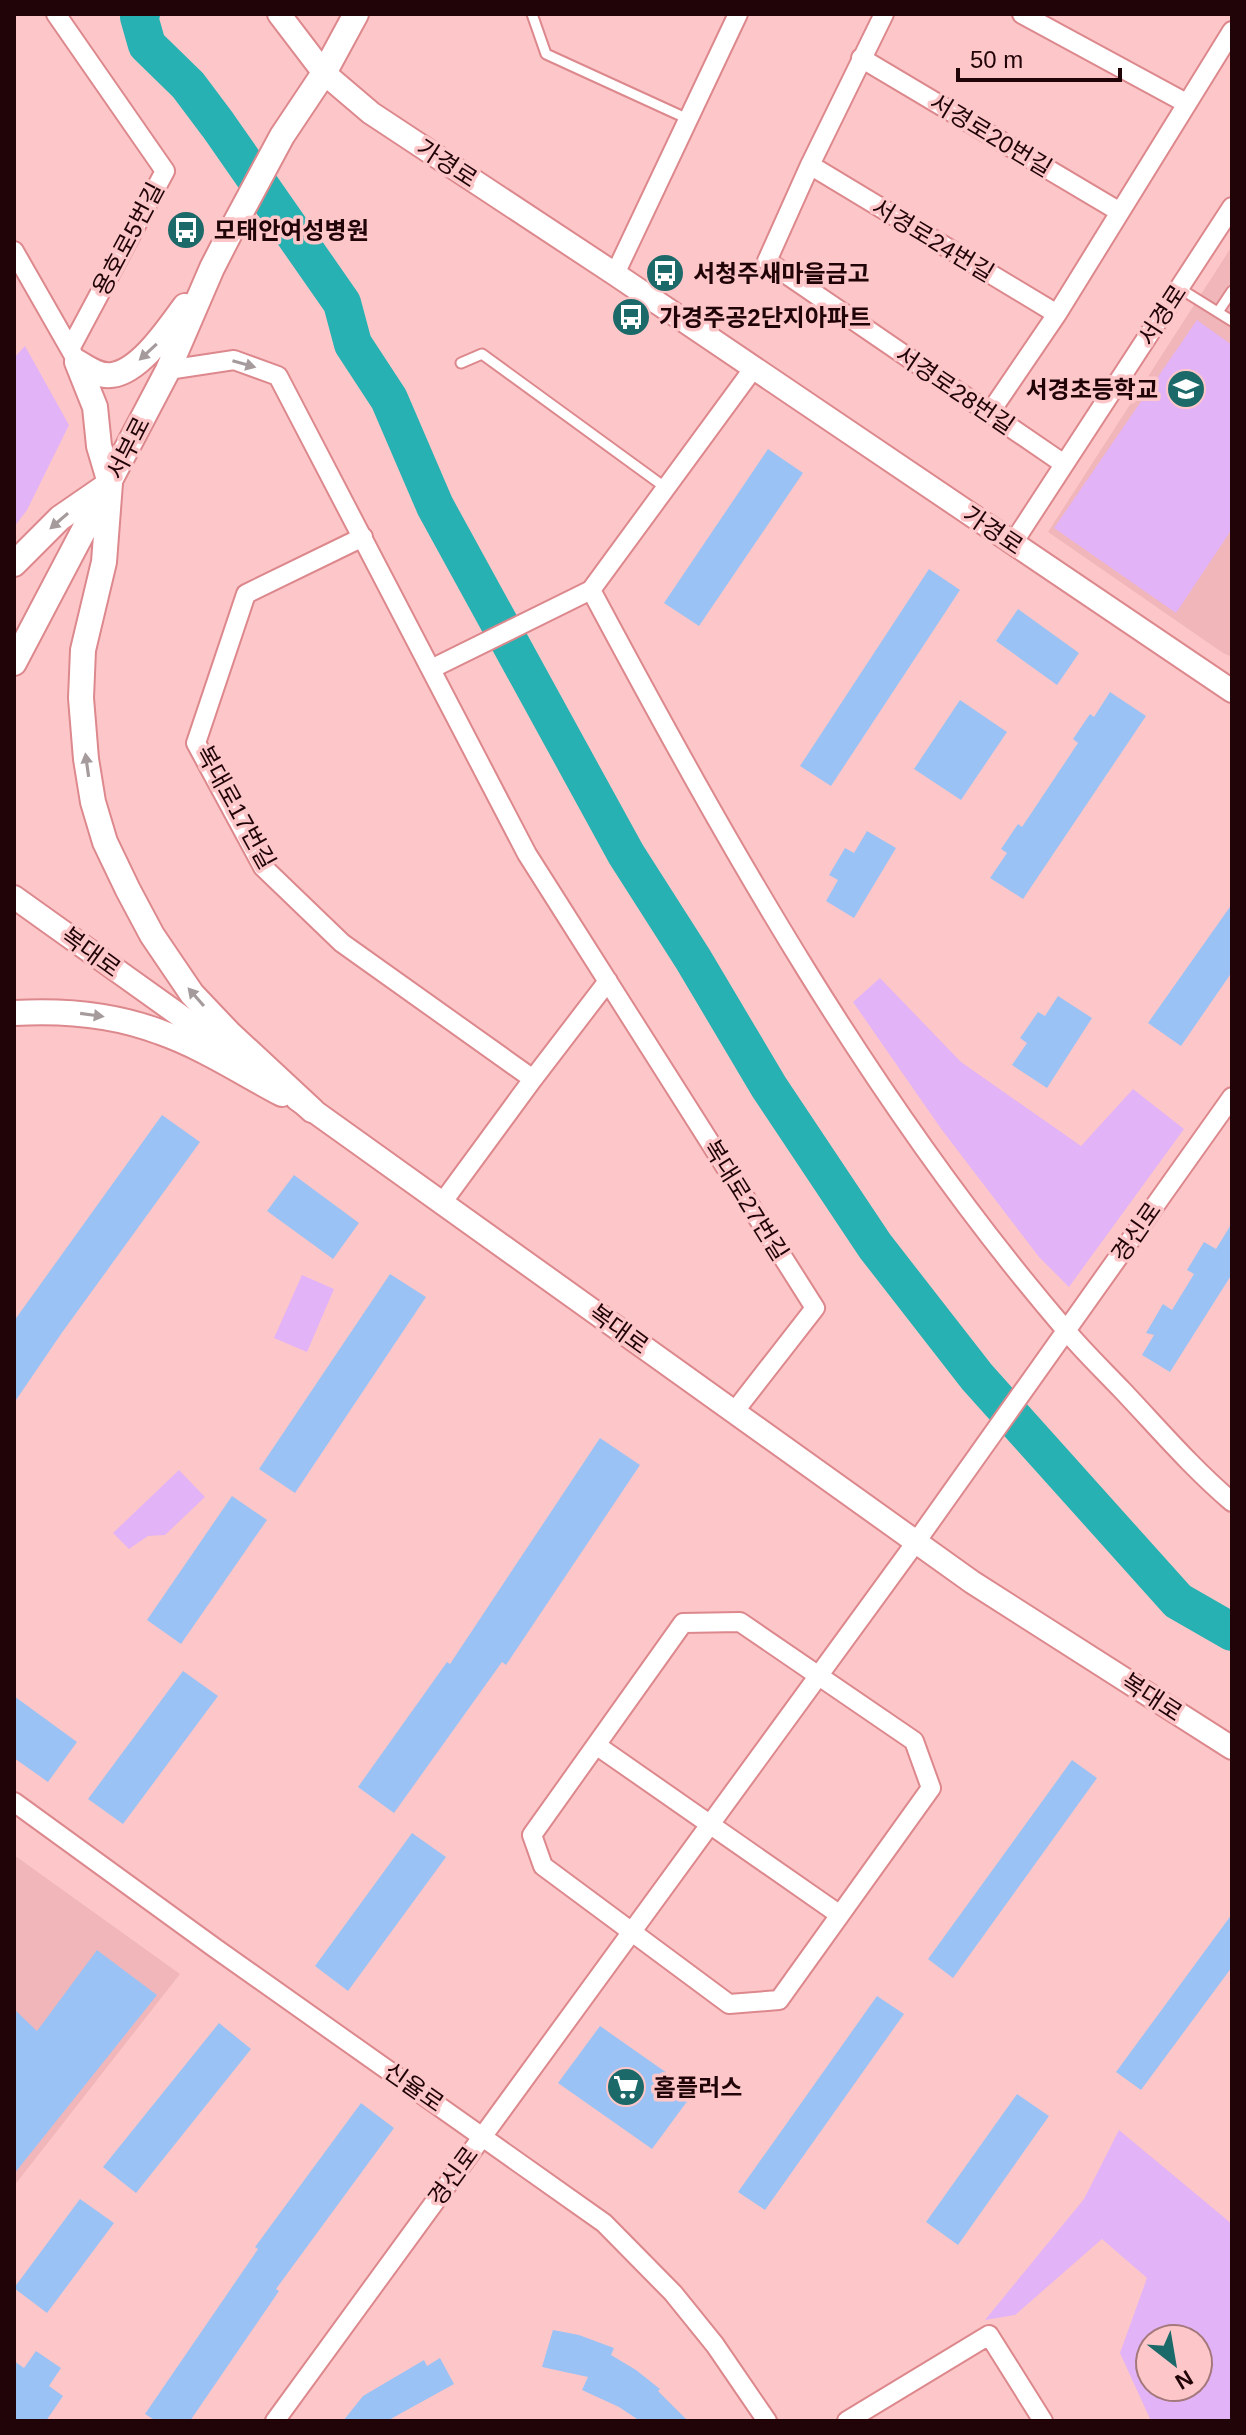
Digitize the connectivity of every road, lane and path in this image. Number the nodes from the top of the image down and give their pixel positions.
1 (56, 14) edge
2 (279, 14) edge
3 (356, 14) edge
4 (532, 14) edge
5 (738, 14) edge
6 (884, 14) edge
7 (1022, 14) edge
8 (1232, 31) edge
9 (861, 58) junction
10 (324, 73) junction
11 (1186, 103) junction
12 (688, 119) junction
13 (810, 165) junction
14 (1232, 207) edge
15 (1120, 212) junction
16 (14, 251) edge
17 (212, 268) junction
18 (615, 274) junction
19 (1179, 288) junction
20 (1232, 291) edge
21 (1218, 312) junction
22 (1057, 314) junction
23 (1232, 321) edge
24 (73, 356) junction
25 (461, 363) dead end
26 (753, 369) junction
27 (168, 370) junction
28 (989, 414) junction
29 (1064, 464) junction
30 (110, 483) junction
31 (666, 488) junction
32 (363, 537) junction
33 (1013, 543) junction
34 (14, 564) edge
35 (591, 590) junction
36 (14, 663) edge
37 (431, 669) junction
38 (1232, 691) edge
39 (14, 897) edge
40 (608, 981) junction
41 (14, 1013) edge
42 (533, 1079) junction
43 (1232, 1097) edge
44 (312, 1110) junction
45 (442, 1203) junction
46 (1066, 1331) junction
47 (734, 1412) junction
48 (1232, 1502) edge
49 (916, 1542) junction
50 (819, 1675) junction
51 (596, 1745) junction
52 (1232, 1748) edge
53 (14, 1802) edge
54 (710, 1824) junction
55 (840, 1915) junction
56 (632, 1931) junction
57 (482, 2136) junction
58 (275, 2421) edge
59 (767, 2421) edge
60 (847, 2421) edge
61 (1043, 2421) edge

1 - 24 street, 용호로5번길
2 - 10 street, 가경로
3 - 10 main road
4 - 12 lane
5 - 12 street
6 - 9 street
7 - 11 street
8 - 11 street
9 - 13 street
9 - 15 street, 서경로20번길
10 - 17 main road, 서부로
10 - 18 street, 가경로
11 - 15 street
12 - 18 street
13 - 22 street, 서경로24번길
13 - 28 street, 서경로28번길
14 - 19 street, 서경로
15 - 22 street
16 - 24 street
17 -> 24 main road
17 - 27 main road, 서부로
18 - 26 street, 가경로
19 - 21 lane
19 - 29 street, 서경로
20 - 21 lane
21 - 23 lane
22 - 28 street
24 - 30 main road
25 - 31 lane
26 - 31 street
26 - 33 street, 가경로
27 - 30 main road, 서부로
27 -> 32 street
28 - 29 street, 서경로28번길
29 - 33 street, 서경로
30 -> 34 main road
30 - 36 main road, 서부로
44 -> 30 main road
31 - 35 street
32 - 37 street
32 - 42 street, 복대로17번길
33 - 38 street, 가경로
35 - 37 street
35 - 46 street
37 - 40 street
39 - 44 street, 복대로
40 - 42 street
40 - 47 street, 복대로27번길
41 -> 44 main road
42 - 45 street
43 - 46 street, 경신로
44 - 45 street, 복대로
45 - 47 street, 복대로
46 - 48 street
46 - 49 street, 경신로
47 - 49 street, 복대로
49 - 50 street, 경신로
49 - 52 street, 복대로
50 - 51 street
50 - 54 street, 경신로
50 - 55 street
51 - 54 street
51 - 56 street
53 - 57 street, 신율로
54 - 55 street
54 - 56 street, 경신로
55 - 56 street
56 - 57 street, 경신로
57 - 58 street, 경신로
57 - 59 street, 신율로
60 - 61 street

